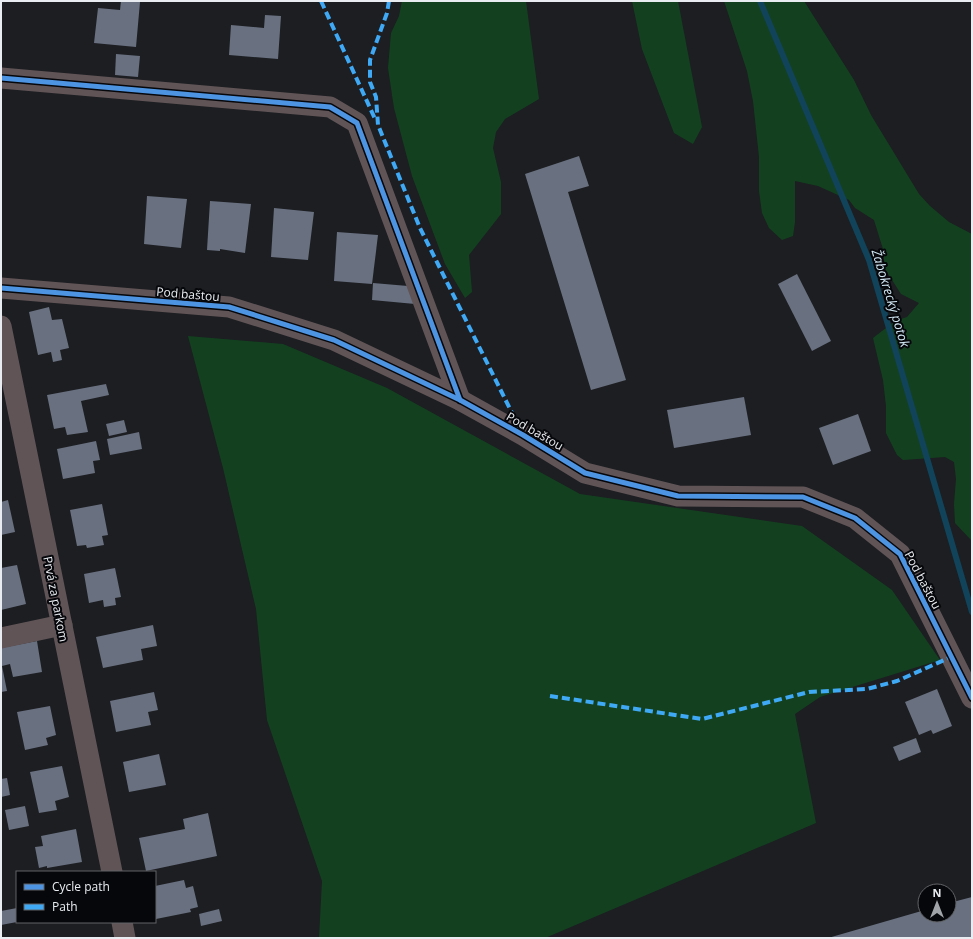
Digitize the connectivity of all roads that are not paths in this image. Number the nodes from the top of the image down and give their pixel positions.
1 (1, 78) edge
2 (1, 288) edge
3 (1, 326) edge
4 (460, 400) junction
5 (62, 625) junction
6 (1, 638) edge
7 (972, 698) edge
8 (112, 871) edge
9 (122, 923) edge
10 (125, 938) edge

1 - 4 street
2 - 4 street, Pod baštou
3 - 5 street, Prvá za parkom
4 - 7 street, Pod baštou
5 - 6 street
5 - 8 street, Prvá za parkom
9 - 10 street

